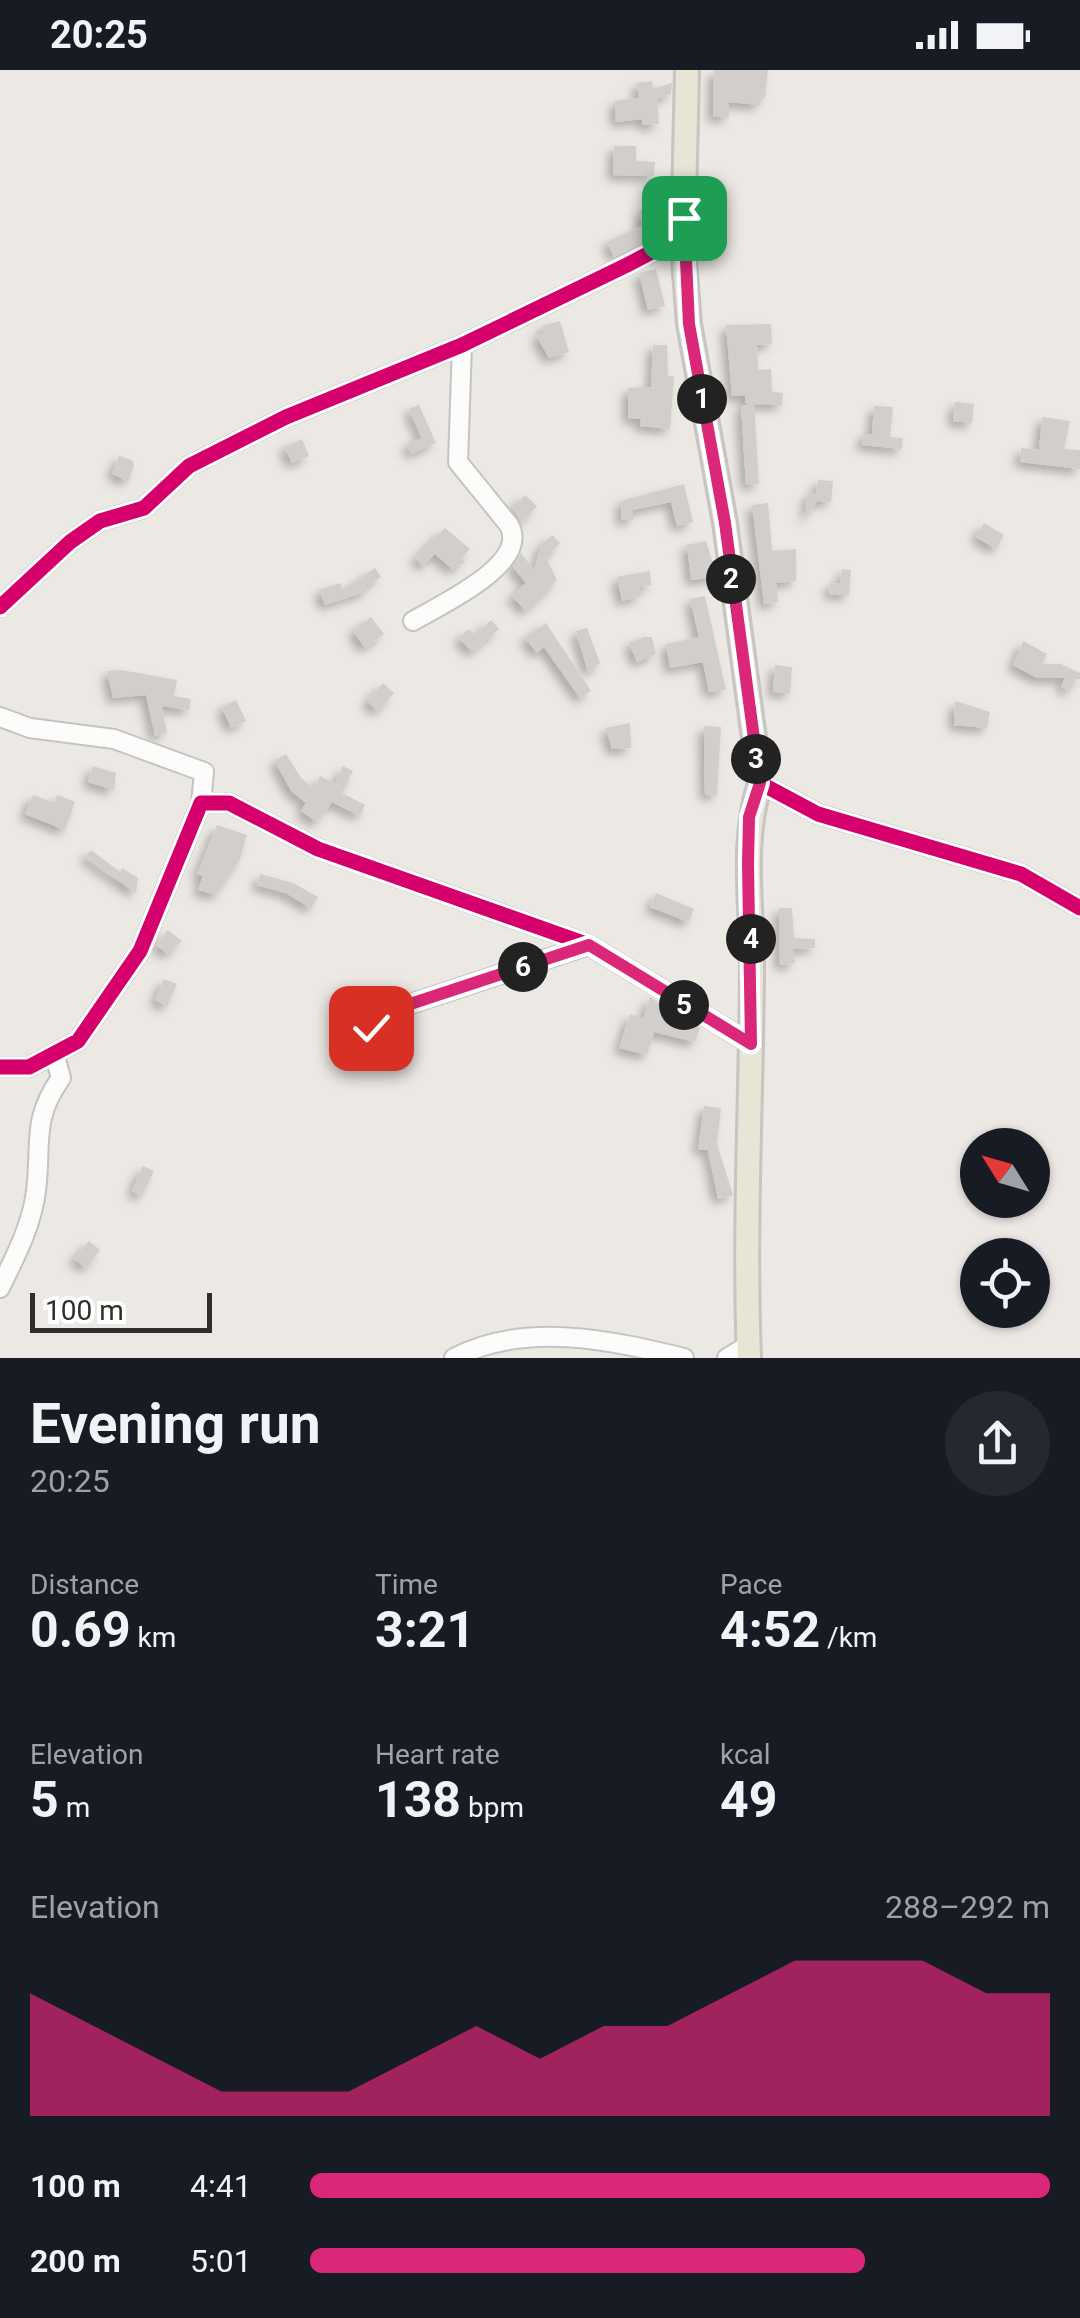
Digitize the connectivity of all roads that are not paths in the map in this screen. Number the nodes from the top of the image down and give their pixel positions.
1 (687, 70) edge
2 (684, 218) junction
3 (462, 345) junction
4 (0, 607) edge
5 (413, 621) dead end
6 (0, 717) edge
7 (204, 772) junction
8 (760, 783) junction
9 (229, 802) junction
10 (201, 803) junction
11 (1080, 908) edge
12 (589, 945) junction
13 (751, 1044) junction
14 (360, 1049) dead end
15 (55, 1056) junction
16 (0, 1067) edge
17 (0, 1288) edge
18 (610, 1349) edge
19 (749, 1351) edge
20 (454, 1358) edge
21 (684, 1358) edge
22 (726, 1358) edge

1 - 2 main road
2 - 3 street
2 - 8 main road
3 - 4 street
3 - 5 street
6 - 7 street
7 - 9 street
7 - 10 street
8 - 11 street
8 - 13 main road
9 - 10 street
9 - 12 street
10 - 15 street
12 - 13 street
12 - 14 street
13 - 19 main road
15 - 16 street
15 - 17 street
18 - 20 street
18 - 21 street
19 - 22 street

